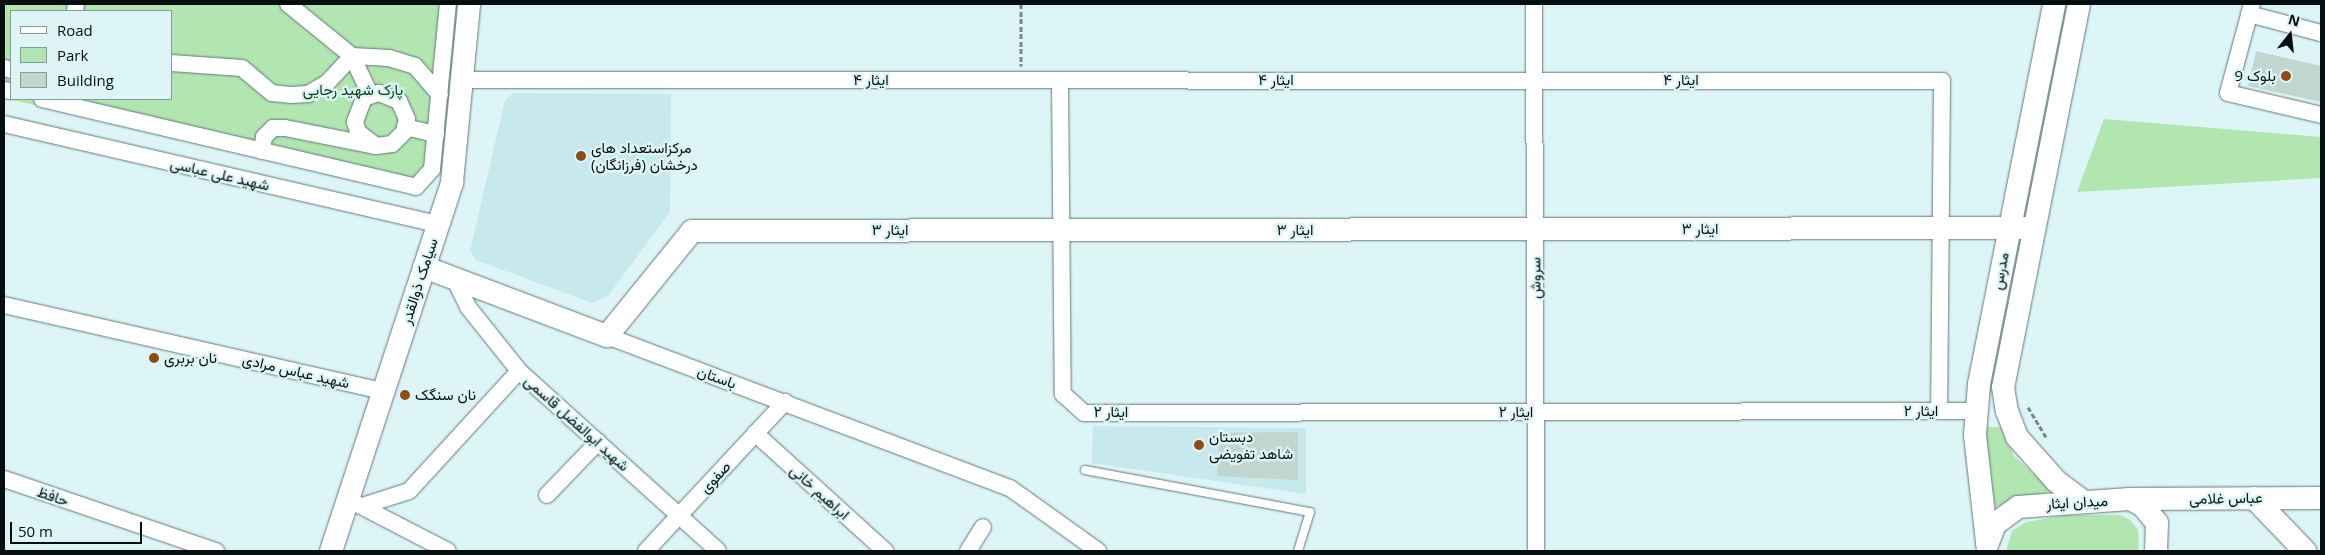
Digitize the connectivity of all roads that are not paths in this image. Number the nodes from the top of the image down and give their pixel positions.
1 (288, 4) edge
2 (448, 4) edge
3 (469, 4) edge
4 (1534, 4) edge
5 (2054, 4) edge
6 (2079, 4) edge
7 (2250, 9) edge
8 (2321, 33) edge
9 (352, 56) junction
10 (172, 63) edge
11 (463, 80) junction
12 (1060, 80) junction
13 (1535, 80) junction
14 (370, 94) junction
15 (440, 95) junction
16 (51, 100) edge
17 (79, 103) edge
18 (2321, 115) edge
19 (4, 124) edge
20 (405, 127) junction
21 (436, 134) junction
22 (376, 146) junction
23 (262, 151) junction
24 (437, 224) junction
25 (1941, 228) junction
26 (2008, 228) junction
27 (2034, 228) junction
28 (1535, 229) junction
29 (1062, 230) junction
30 (424, 267) junction
31 (454, 278) junction
32 (4, 304) edge
33 (607, 336) junction
34 (519, 371) junction
35 (383, 391) junction
36 (785, 402) junction
37 (1939, 411) junction
38 (1976, 411) junction
39 (1535, 412) junction
40 (755, 433) junction
41 (598, 442) junction
42 (1085, 470) dead end
43 (4, 479) edge
44 (547, 495) dead end
45 (2254, 498) junction
46 (2321, 498) edge
47 (2176, 499) junction
48 (2081, 500) junction
49 (2130, 500) junction
50 (355, 503) junction
51 (680, 515) junction
52 (2157, 523) junction
53 (983, 527) dead end
54 (1076, 545) edge
55 (1987, 546) edge
56 (216, 551) edge
57 (331, 551) edge
58 (448, 551) edge
59 (646, 551) edge
60 (718, 551) edge
61 (885, 551) edge
62 (968, 551) edge
63 (1098, 551) edge
64 (1298, 551) edge
65 (1536, 551) edge
66 (2156, 551) edge
67 (2304, 551) edge

1 - 9 street
2 - 15 street
3 - 11 street, سیامک ذوالقدر
4 - 13 street, سروش
5 - 26 street, مدرس
6 - 27 street, مدرس
7 - 8 street
7 - 18 street
9 - 10 street
9 - 14 street
9 - 15 street
11 - 12 street, ایثار ۴
11 - 24 street, سیامک ذوالقدر
12 - 13 street, ایثار ۴
12 - 29 street
13 - 25 street, ایثار ۴
13 - 28 street, سروش
14 - 20 street
14 - 22 street
15 - 21 street
16 - 17 street
17 - 23 street
19 - 24 street, شهید علی عباسی
20 - 21 street
20 - 22 street
21 - 23 street
22 - 23 street
24 - 30 street, سیامک ذوالقدر
25 - 26 street, ایثار ۳
25 - 28 street, ایثار ۳
25 - 37 street
26 - 27 street, ایثار ۳
26 - 38 street, مدرس
27 - 48 street, مدرس
28 - 29 street, ایثار ۳
28 - 39 street, سروش
29 - 33 street, ایثار ۳
29 - 39 street, ایثار ۲
30 - 31 street, باستان
30 - 35 street, سیامک ذوالقدر
31 - 33 street, باستان
31 - 34 street, شهید ابوالفضل قاسمی
32 - 35 street, شهید عباس مرادی
33 - 36 street, باستان
34 - 41 street, شهید ابوالفضل قاسمی
34 - 50 street
35 - 50 street, سیامک ذوالقدر
36 - 40 street, صفوی
36 - 54 street, باستان
37 - 38 street, ایثار ۲
37 - 39 street, ایثار ۲
38 - 55 street, مدرس
39 - 65 street, سروش
40 - 51 street, صفوی
40 - 61 street, ابراهیم خانی
41 - 44 street
41 - 51 street, شهید ابوالفضل قاسمی
42 - 64 lane
43 - 56 street, حافظ
45 - 46 street, عباس غلامی
45 - 47 street, عباس غلامی
45 - 67 street
47 - 49 street, عباس غلامی
47 - 52 street
48 - 49 street, میدان ایثار
48 - 55 street, میدان ایثار
49 - 52 street, میدان ایثار
50 - 57 street, سیامک ذوالقدر
50 - 58 street
51 - 59 street, صفوی
51 - 60 street, شهید ابوالفضل قاسمی
52 - 66 street
53 - 62 street
54 - 63 street, باستان

